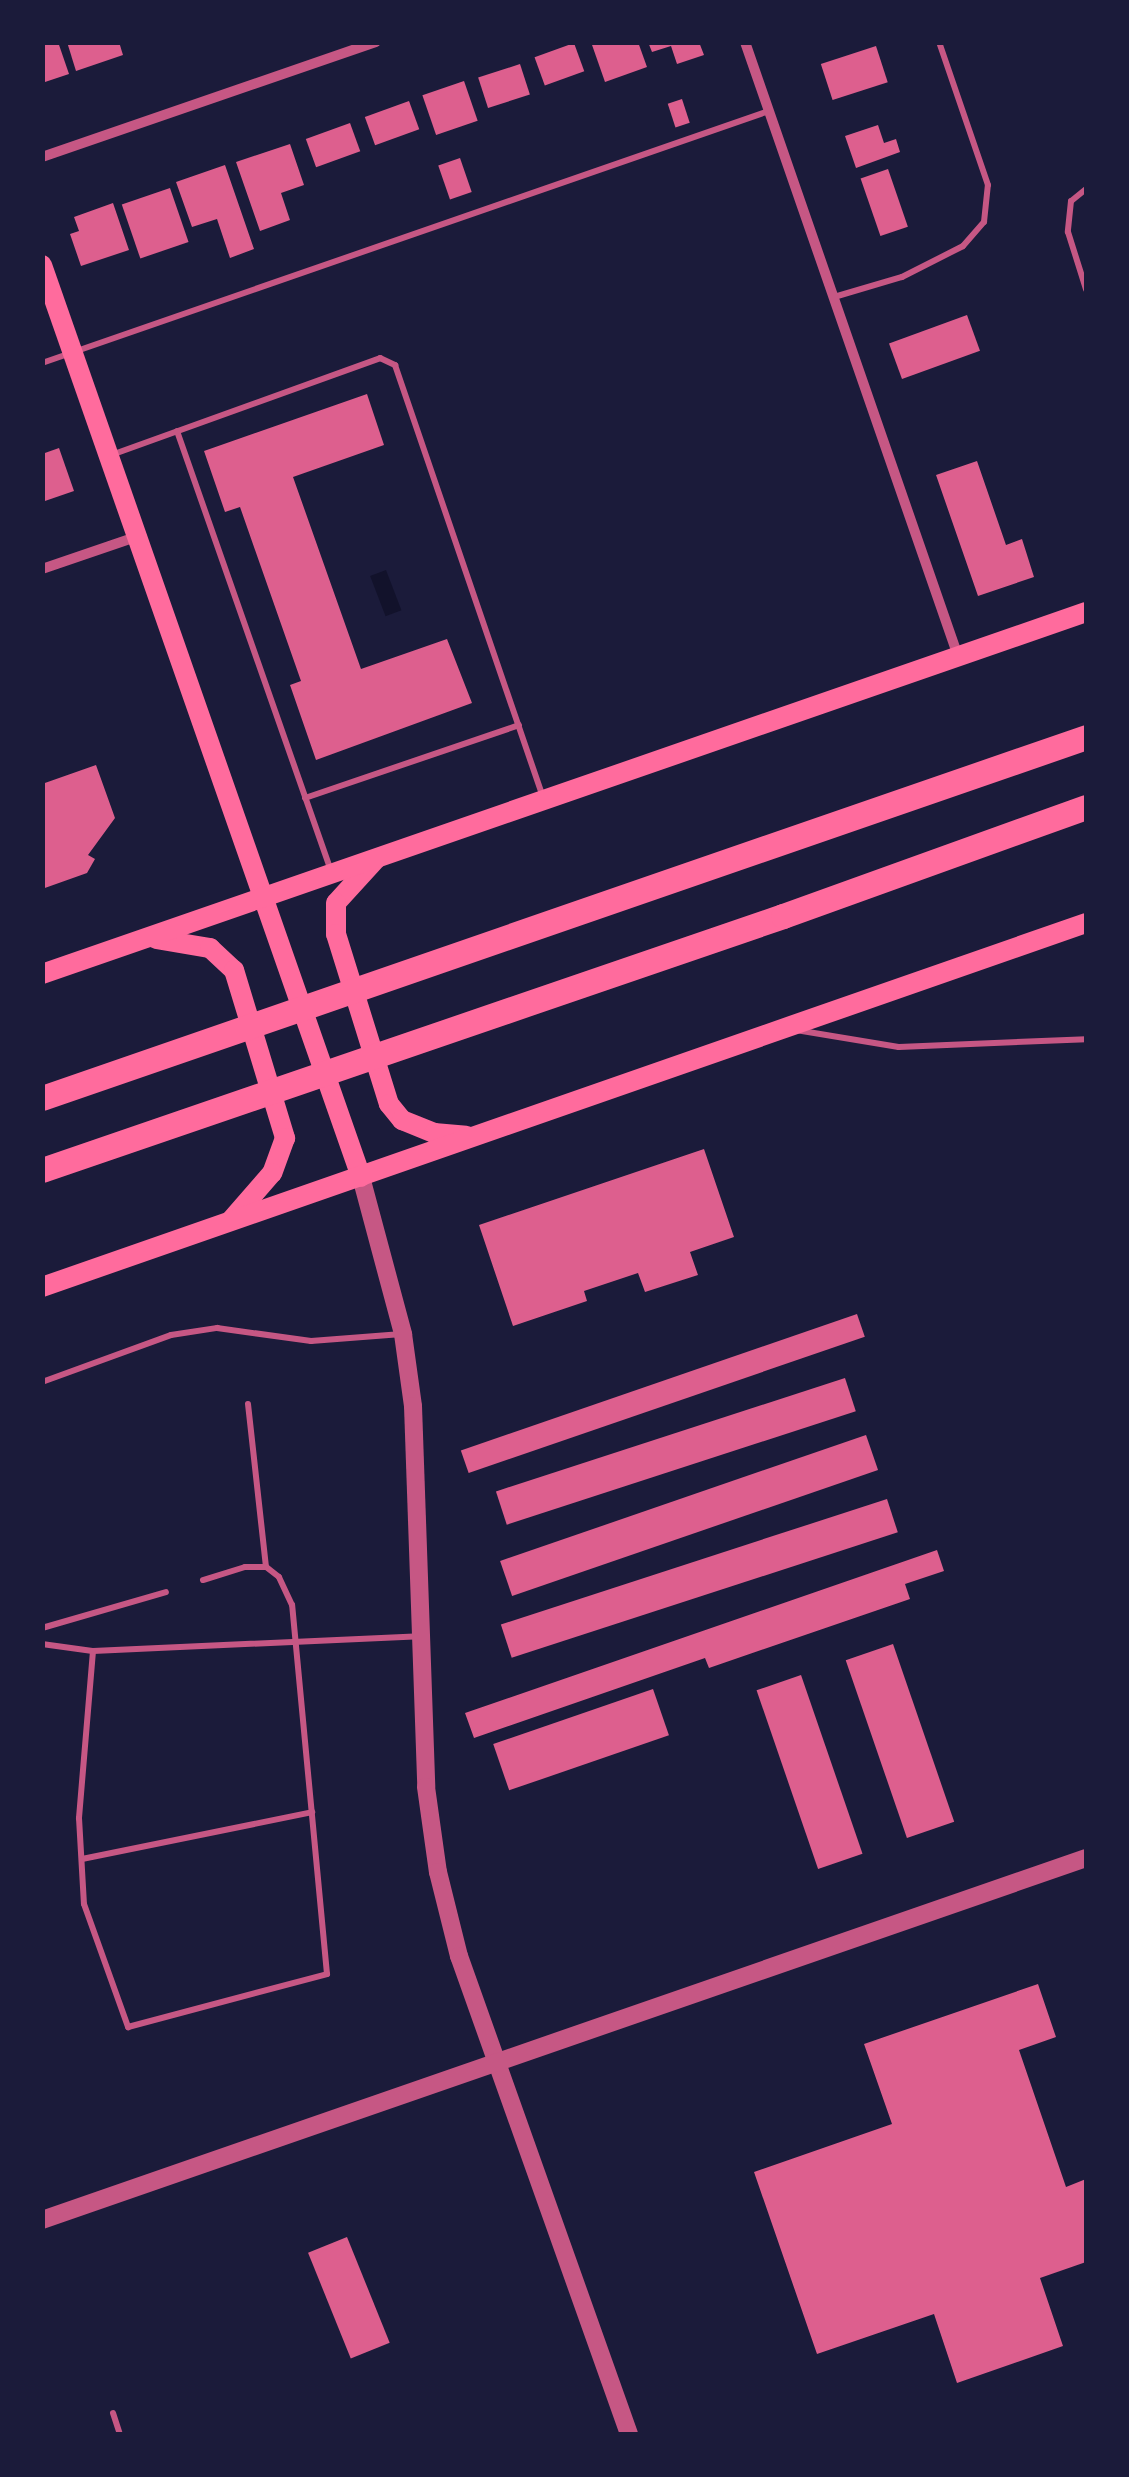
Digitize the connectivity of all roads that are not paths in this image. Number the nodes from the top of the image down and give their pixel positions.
1 (376, 42) edge
2 (746, 42) edge
3 (939, 42) edge
4 (769, 111) junction
5 (42, 157) edge
6 (1086, 190) edge
7 (42, 265) edge
8 (1086, 289) edge
9 (834, 297) junction
10 (73, 353) junction
11 (42, 363) edge
12 (177, 431) junction
13 (109, 456) junction
14 (137, 536) junction
15 (42, 569) edge
16 (1086, 612) edge
17 (958, 656) junction
18 (519, 725) junction
19 (1086, 738) edge
20 (305, 798) junction
21 (544, 800) junction
22 (1086, 807) edge
23 (378, 858) junction
24 (332, 873) junction
25 (265, 896) junction
26 (1086, 924) edge
27 (143, 939) junction
28 (42, 974) edge
29 (785, 1029) junction
30 (1086, 1039) edge
31 (42, 1098) edge
32 (473, 1137) junction
33 (42, 1170) edge
34 (361, 1177) junction
35 (231, 1221) junction
36 (42, 1287) edge
37 (404, 1334) junction
38 (42, 1382) edge
39 (248, 1404) dead end
40 (266, 1568) junction
41 (203, 1580) dead end
42 (166, 1592) dead end
43 (42, 1628) edge
44 (420, 1636) junction
45 (296, 1643) junction
46 (42, 1644) edge
47 (93, 1651) junction
48 (312, 1812) junction
49 (82, 1858) junction
50 (1086, 1858) edge
51 (499, 2061) junction
52 (42, 2220) edge
53 (113, 2413) dead end
54 (120, 2434) edge
55 (628, 2434) edge

1 - 5 street
2 - 4 street
3 - 9 lane
4 - 9 street
4 - 10 lane
6 - 8 lane
7 - 10 main road
9 - 17 street
10 - 11 lane
10 - 13 main road
12 - 13 lane
12 - 18 lane
12 - 20 lane
13 - 14 main road
14 - 15 street
14 - 25 main road
16 - 17 main road
17 - 21 main road
18 - 20 lane
18 - 21 lane
19 - 31 highway
20 - 24 lane
21 - 23 main road
22 - 33 highway
23 - 24 main road
23 - 32 main road
24 - 25 main road
25 - 27 main road
25 - 34 main road
26 - 29 main road
27 - 28 main road
27 - 35 main road
29 - 30 lane
29 - 32 main road
32 - 34 main road
34 - 35 main road
34 - 37 street
35 - 36 main road
37 - 38 lane
37 - 44 street
39 - 40 lane
40 - 41 lane
40 - 45 lane
42 - 43 lane
44 - 45 lane
44 - 51 street
45 - 47 lane
45 - 48 lane
46 - 47 lane
47 - 49 lane
48 - 49 lane
48 - 49 lane
50 - 51 street
51 - 52 street
51 - 55 street
53 - 54 lane

